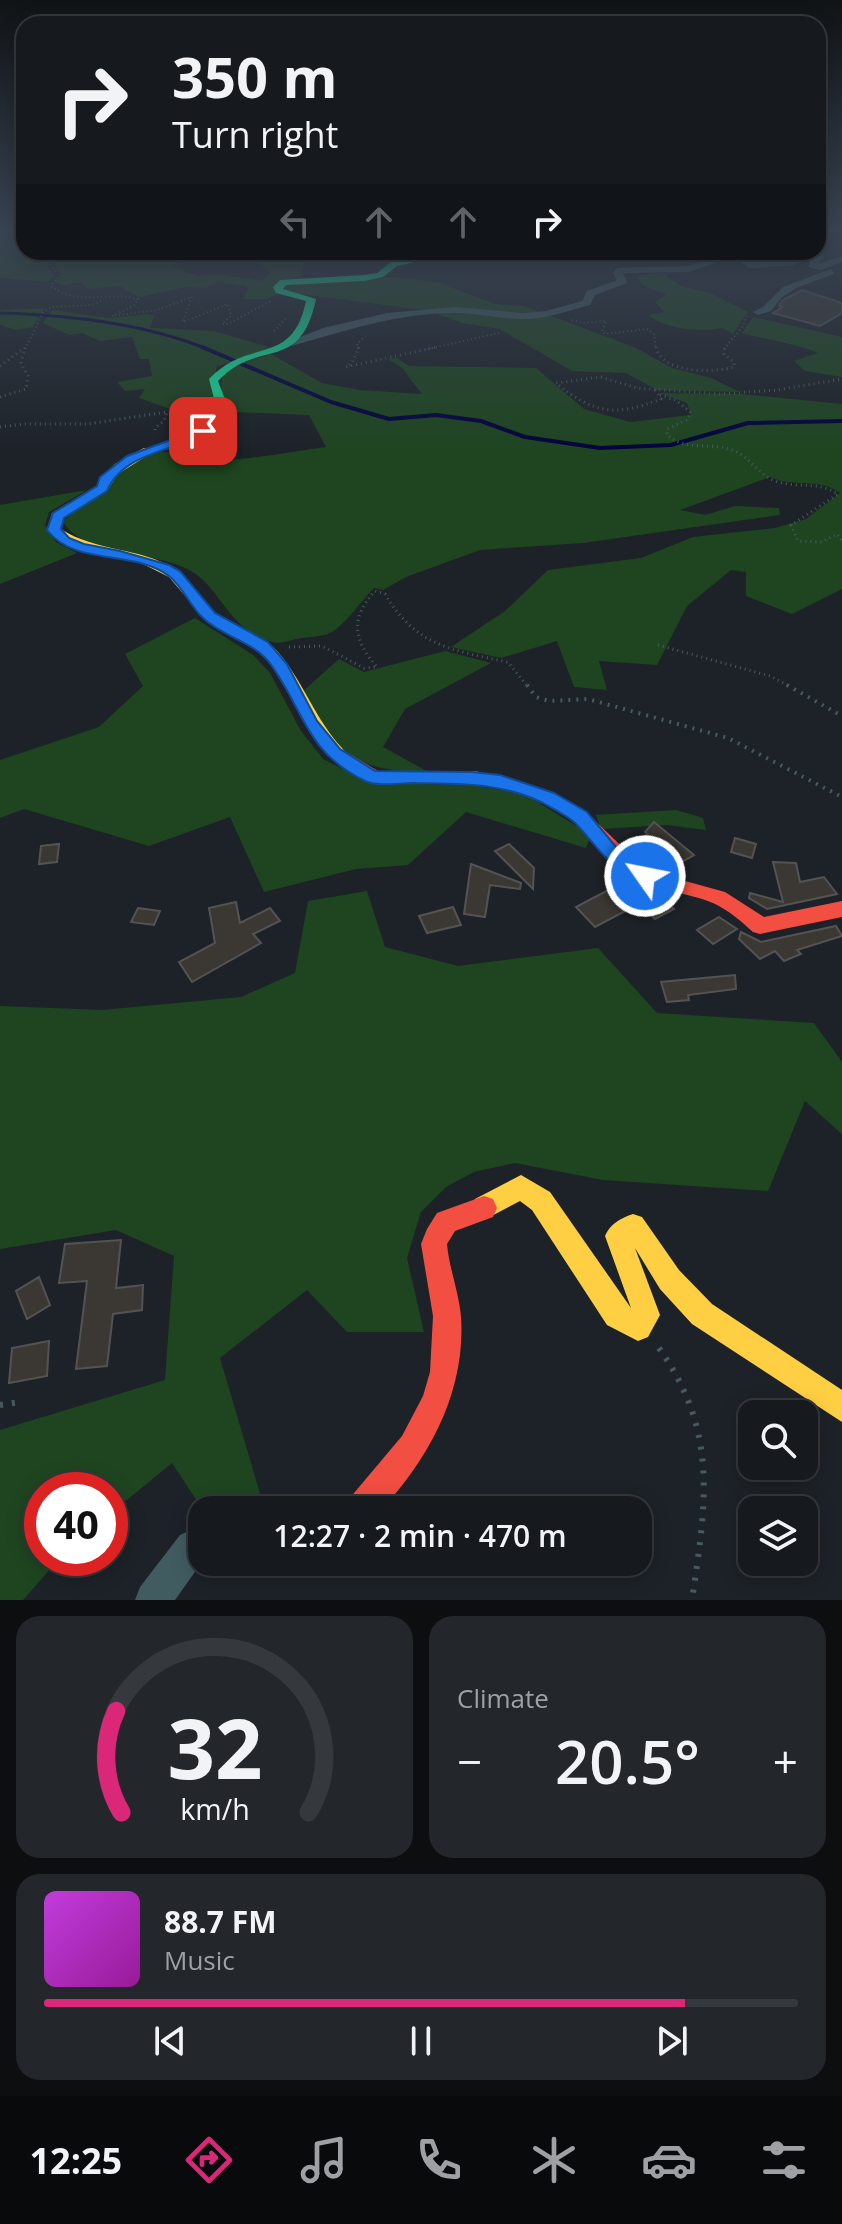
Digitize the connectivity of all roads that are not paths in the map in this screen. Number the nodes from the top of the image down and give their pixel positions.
1 (311, 304) edge
2 (583, 304) edge
3 (770, 304) edge
4 (758, 312) road end
5 (291, 343) junction
6 (842, 909) edge
7 (842, 1408) edge
8 (376, 1496) edge
9 (188, 1552) edge
10 (153, 1600) edge

1 - 5 street
2 - 5 street
3 - 4 street
5 - 6 street
7 - 8 street
9 - 10 street

